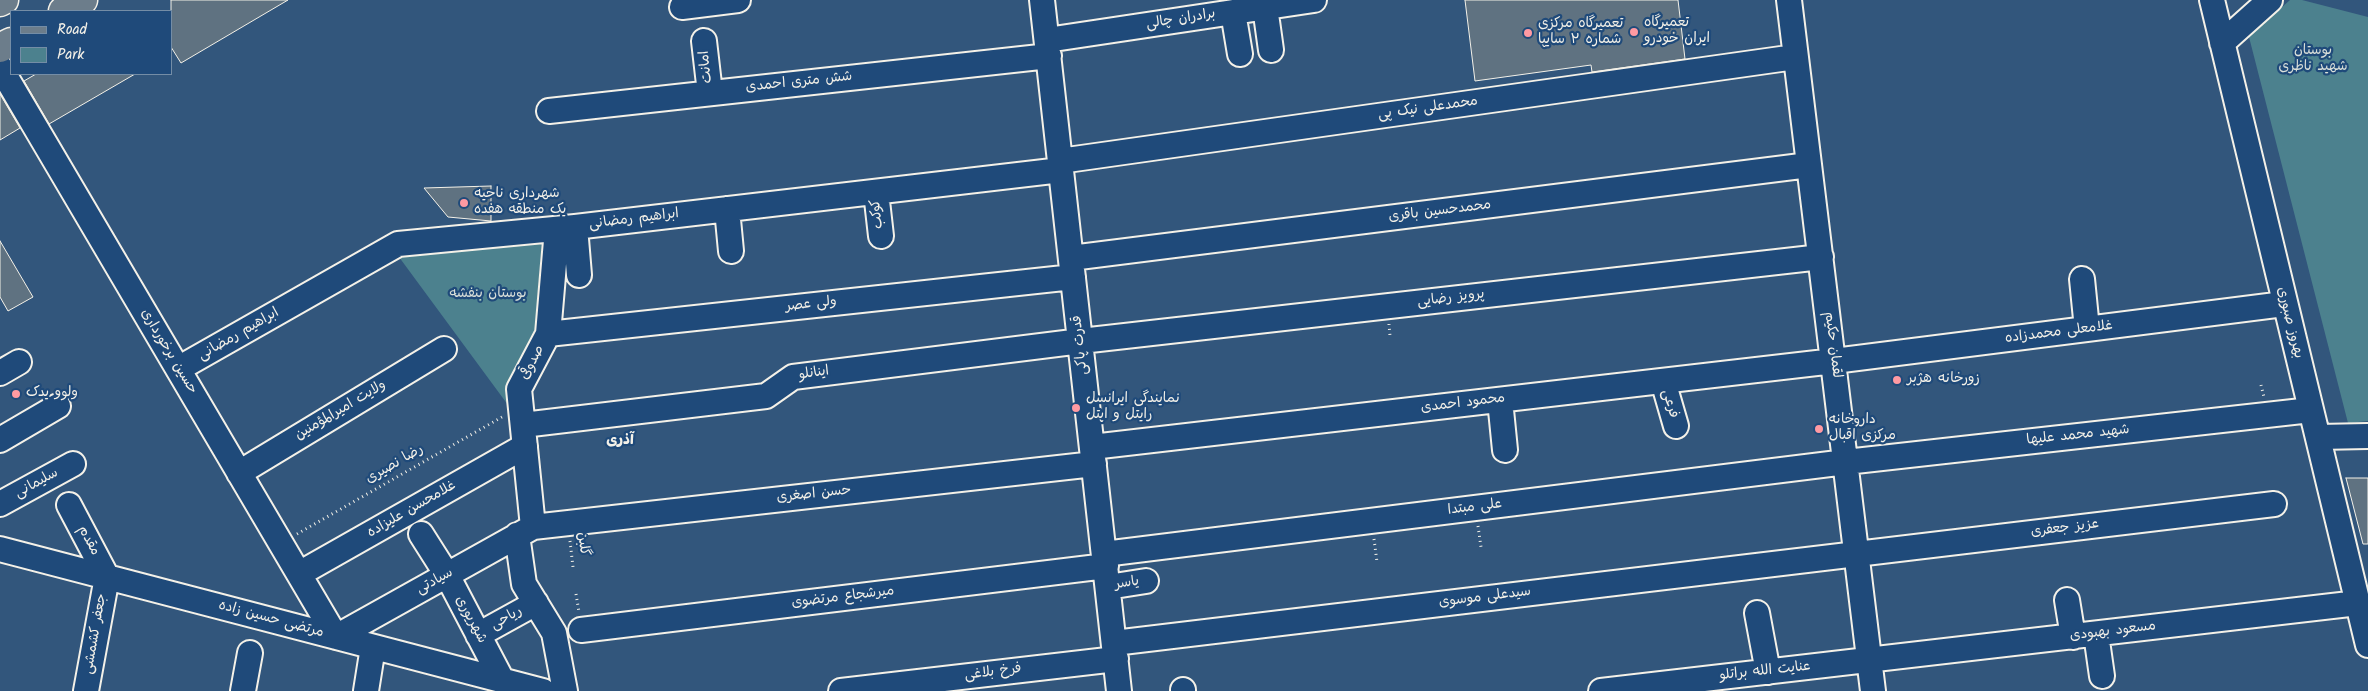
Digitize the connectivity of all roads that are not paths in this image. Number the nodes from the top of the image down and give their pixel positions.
1 (4, 0) edge
2 (83, 0) edge
3 (738, 0) edge
4 (1042, 0) edge
5 (1314, 0) edge
6 (1789, 0) edge
7 (2212, 0) edge
8 (2270, 0) edge
9 (0, 2) edge
10 (682, 6) dead end
11 (1265, 7) junction
12 (65, 10) edge
13 (1233, 12) junction
14 (704, 41) dead end
15 (2222, 42) junction
16 (1048, 48) junction
17 (1271, 50) dead end
18 (1240, 54) dead end
19 (1795, 56) junction
20 (0, 67) edge
21 (710, 93) junction
22 (549, 111) dead end
23 (1061, 165) junction
24 (1809, 165) junction
25 (876, 192) junction
26 (727, 209) junction
27 (566, 228) junction
28 (881, 236) dead end
29 (731, 252) dead end
30 (1821, 257) junction
31 (1072, 267) junction
32 (579, 275) dead end
33 (2082, 278) dead end
34 (2284, 304) junction
35 (2087, 329) junction
36 (548, 334) junction
37 (1080, 341) junction
38 (444, 349) dead end
39 (1834, 361) junction
40 (178, 369) junction
41 (1663, 381) junction
42 (1500, 400) junction
43 (58, 406) dead end
44 (2311, 410) junction
45 (523, 425) junction
46 (1676, 426) dead end
47 (2368, 436) edge
48 (2318, 437) junction
49 (0, 440) edge
50 (1505, 450) dead end
51 (1093, 456) junction
52 (1846, 462) junction
53 (73, 464) dead end
54 (239, 473) junction
55 (0, 504) edge
56 (2274, 504) dead end
57 (69, 505) dead end
58 (525, 531) junction
59 (421, 534) dead end
60 (0, 549) edge
61 (1856, 553) junction
62 (1106, 569) junction
63 (299, 574) junction
64 (447, 575) junction
65 (107, 577) junction
66 (1146, 581) dead end
67 (2067, 600) dead end
68 (536, 603) junction
69 (2358, 603) junction
70 (1757, 613) dead end
71 (581, 630) dead end
72 (2084, 635) junction
73 (478, 636) junction
74 (336, 637) junction
75 (2368, 645) edge
76 (373, 647) junction
77 (1115, 651) junction
78 (250, 653) dead end
79 (1869, 661) junction
80 (1768, 672) junction
81 (2102, 676) dead end
82 (502, 680) junction
83 (86, 691) edge
84 (242, 691) edge
85 (366, 691) edge
86 (543, 691) edge
87 (565, 691) edge
88 (841, 691) edge
89 (1120, 691) edge
90 (1602, 691) edge
91 (1873, 691) edge

1 - 9 main road
2 - 12 main road
3 - 10 street
4 - 16 street, قدرت پاکی
5 - 11 street, برادران چالی
6 - 19 street, لقمان حکیم
7 - 15 street, بهروز صبوری
8 - 15 street
11 - 13 street, برادران چالی
11 - 17 street
13 - 16 street, برادران چالی
13 - 18 street
14 - 21 street, امانت
15 - 34 street, بهروز صبوری
16 - 21 street, شش متری احمدی
16 - 23 street, قدرت پاکی
19 - 23 street, محمدعلی نیک پی
19 - 24 street, لقمان حکیم
20 - 40 street, حسین برخورداری
21 - 22 street, شش متری احمدی
23 - 25 street, ابراهیم رمضانی
23 - 31 street, قدرت پاکی
24 - 30 street, لقمان حکیم
24 - 31 street, محمدحسین باقری
25 - 26 street, ابراهیم رمضانی
25 - 28 street, کوکب
26 - 27 street, ابراهیم رمضانی
26 - 29 street
27 - 32 street
27 - 36 street, صدوقی
27 - 40 street, ابراهیم رمضانی
30 - 37 street, پرویز رضایی
30 - 39 street, لقمان حکیم
31 - 36 street, ولی عصر
31 - 37 street, قدرت پاکی
33 - 35 street
34 - 35 street, غلامعلی محمدزاده
34 - 44 street, بهروز صبوری
35 - 39 street, غلامعلی محمدزاده
36 - 45 street, صدوقی
37 - 45 street, اینانلو
37 - 51 street, قدرت پاکی
38 - 54 street, ولایت امیرالمؤمنین
39 - 41 street, محمود احمدی
39 - 52 street, لقمان حکیم
40 - 54 street, حسین برخورداری
41 - 42 street, محمود احمدی
41 - 46 street, فرعی
42 - 50 street
42 - 51 street, محمود احمدی
43 - 49 street
44 - 48 street, بهروز صبوری
44 - 52 street, شهید محمد علیها
45 - 58 street, صدوقی
45 - 63 street, غلامحسن علیزاده
47 - 48 street
48 - 69 street, بهروز صبوری
51 - 58 street, حسن اصغری
51 - 62 street, قدرت پاکی
52 - 61 street, لقمان حکیم
52 - 62 street, علی مبتدا
53 - 55 street, سلیمانی
54 - 63 street, حسین برخورداری
56 - 61 street, عزیز جعفری
57 - 65 street, مقدم
58 - 64 street, سیادتی
58 - 68 street, صدوقی
59 - 64 street, شهریوری
60 - 65 street, مرتضی حسین زاده
61 - 77 street, سیدعلی موسوی
61 - 79 street, لقمان حکیم
62 - 66 street, یاسر
62 - 71 street, میرشجاع مرتضوی
62 - 77 street, قدرت پاکی
63 - 74 street, حسین برخورداری
64 - 73 street, شهریوری
64 - 74 street, سیادتی
65 - 74 street, مرتضی حسین زاده
65 - 83 street, جعفر کشمشی
67 - 72 street
68 - 73 street, ریاحی
68 - 87 street, صدوقی
69 - 72 street, مسعود بهبودی
69 - 75 street, بهروز صبوری
70 - 80 street
72 - 79 street, مسعود بهبودی
72 - 81 street
73 - 82 street, شهریوری
74 - 76 street, مرتضی حسین زاده
76 - 82 street, مرتضی حسین زاده
76 - 85 street
77 - 88 street, فرخ بلاغی
77 - 89 street, قدرت پاکی
78 - 84 street
79 - 80 street, عنایت الله براتلو
79 - 91 street, لقمان حکیم
80 - 90 street, عنایت الله براتلو
82 - 86 street, مرتضی حسین زاده

